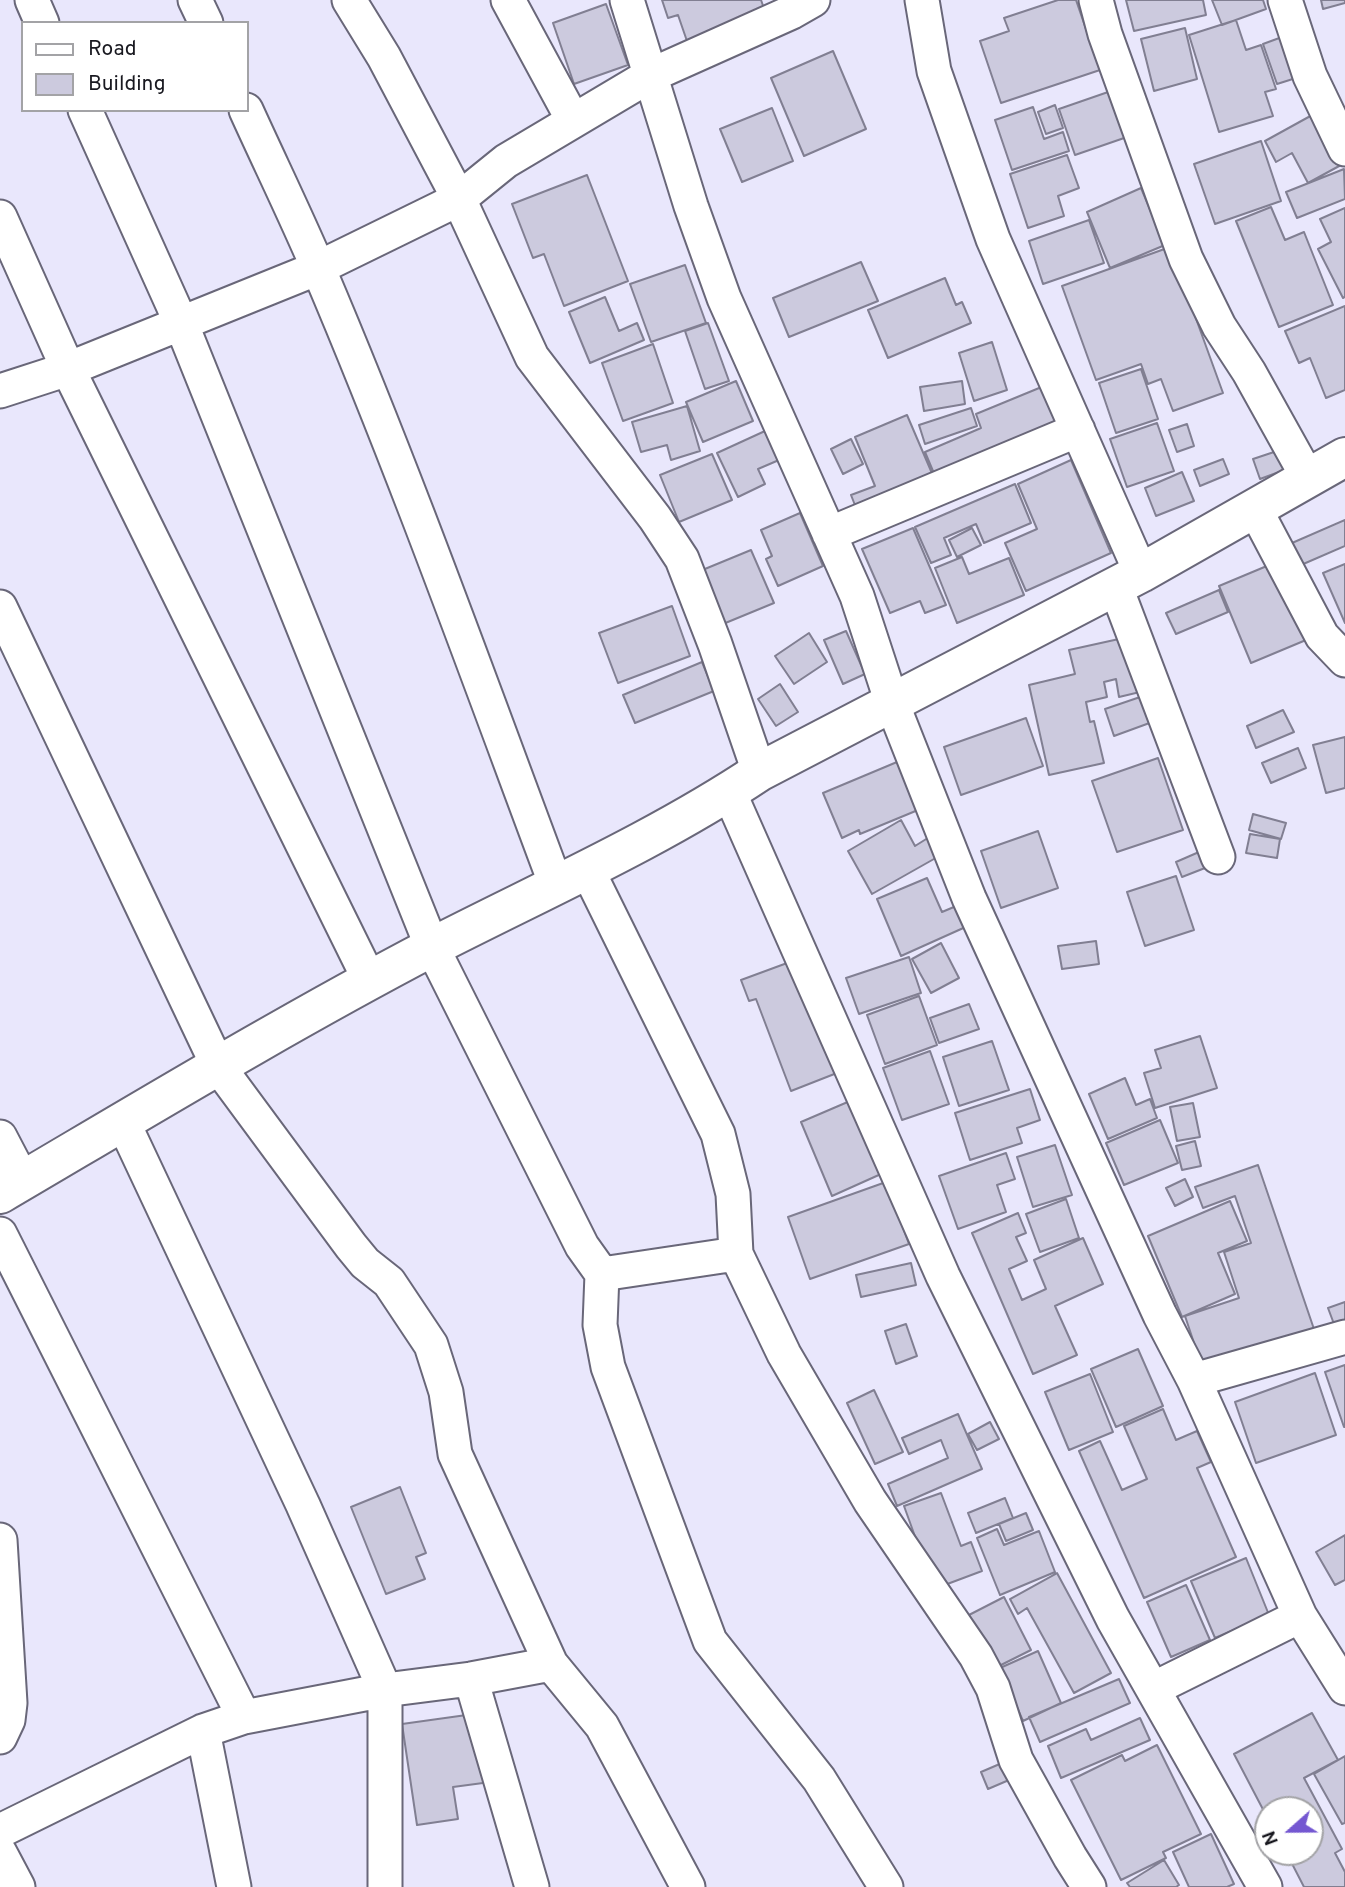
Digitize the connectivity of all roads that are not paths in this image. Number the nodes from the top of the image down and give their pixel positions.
1 (32, 0) edge
2 (195, 0) edge
3 (349, 0) edge
4 (508, 0) edge
5 (627, 0) edge
6 (1096, 0) edge
7 (1285, 0) edge
8 (930, 3) edge
9 (797, 4) edge
10 (40, 21) edge
11 (205, 21) edge
12 (649, 76) junction
13 (86, 112) edge
14 (247, 112) edge
15 (573, 120) junction
16 (1345, 149) edge
17 (459, 199) junction
18 (0, 218) edge
19 (318, 268) junction
20 (181, 323) junction
21 (68, 369) junction
22 (0, 391) edge
23 (1077, 430) junction
24 (1345, 458) edge
25 (1308, 478) junction
26 (1255, 509) junction
27 (829, 534) junction
28 (1128, 579) junction
29 (0, 607) edge
30 (1345, 660) edge
31 (892, 703) junction
32 (744, 782) junction
33 (1218, 857) dead end
34 (571, 877) junction
35 (432, 947) junction
36 (370, 981) junction
37 (218, 1066) junction
38 (122, 1122) junction
39 (0, 1137) edge
40 (11, 1188) edge
41 (0, 1234) edge
42 (736, 1254) junction
43 (602, 1274) junction
44 (1345, 1337) edge
45 (1194, 1380) junction
46 (0, 1540) edge
47 (1300, 1616) junction
48 (551, 1664) junction
49 (471, 1679) junction
50 (1345, 1688) edge
51 (1153, 1689) junction
52 (385, 1690) junction
53 (244, 1717) junction
54 (203, 1731) junction
55 (0, 1737) edge
56 (0, 1831) edge
57 (0, 1853) edge
58 (18, 1887) edge
59 (234, 1887) edge
60 (385, 1887) edge
61 (532, 1887) edge
62 (688, 1887) edge
63 (886, 1887) edge
64 (1089, 1887) edge
65 (1265, 1887) edge

1 - 10 street
2 - 11 street
3 - 17 street
4 - 15 street
5 - 12 street
6 - 25 street
7 - 16 street
8 - 23 street
9 - 12 street
12 - 15 street
12 - 27 street
13 - 20 street
14 - 19 street
15 - 17 street
17 - 19 street
17 - 32 street
18 - 21 street
19 - 20 street
19 - 34 street
20 - 21 street
20 - 35 street
21 - 22 street
21 - 36 street
23 - 27 street
23 - 28 street
24 - 25 street
25 - 26 street
26 - 28 street
26 - 30 street
27 - 31 street
28 - 31 street
28 - 33 street
29 - 37 street
31 - 32 street
31 - 45 street
32 - 34 street
32 - 51 street
34 - 35 street
34 - 42 street
35 - 36 street
35 - 43 street
36 - 37 street
37 - 38 street
37 - 48 street
38 - 40 street
38 - 52 street
39 - 40 street
41 - 53 street
42 - 43 street
42 - 64 street
43 - 63 street
44 - 45 street
45 - 47 street
46 - 55 street
47 - 50 street
47 - 51 street
48 - 49 street
48 - 62 street
49 - 52 street
49 - 61 street
51 - 65 street
52 - 53 street
52 - 60 street
53 - 54 street
54 - 56 street
54 - 59 street
57 - 58 street

